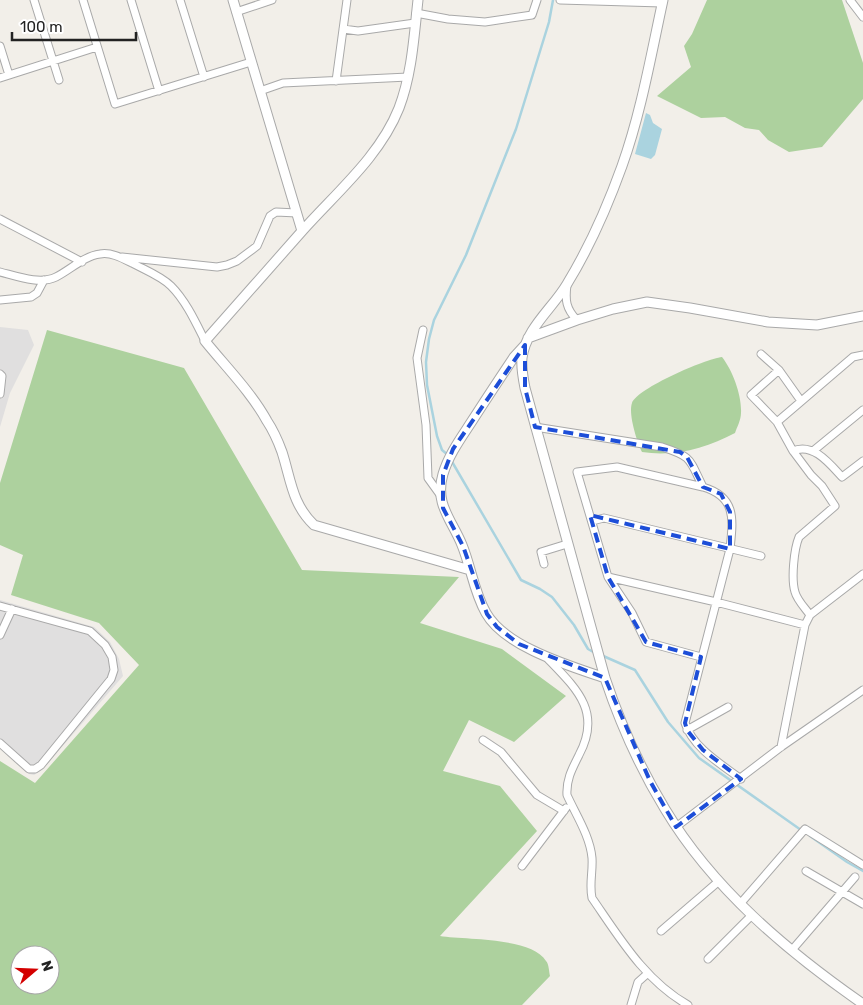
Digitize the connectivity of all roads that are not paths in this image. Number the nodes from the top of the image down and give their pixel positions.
1 (34, 0) edge
2 (83, 0) edge
3 (131, 0) edge
4 (180, 0) edge
5 (233, 0) edge
6 (272, 0) edge
7 (347, 0) edge
8 (418, 0) edge
9 (537, 0) edge
10 (560, 0) edge
11 (850, 0) edge
12 (663, 2) edge
13 (236, 12) junction
14 (416, 13) junction
15 (863, 17) edge
16 (415, 23) junction
17 (343, 30) junction
18 (0, 46) edge
19 (98, 47) junction
20 (53, 61) junction
21 (252, 62) junction
22 (9, 75) junction
23 (204, 77) junction
24 (408, 77) junction
25 (0, 78) edge
26 (58, 80) dead end
27 (336, 80) junction
28 (159, 91) junction
29 (260, 91) junction
30 (297, 213) junction
31 (0, 219) edge
32 (302, 230) junction
33 (119, 256) junction
34 (82, 262) junction
35 (0, 272) edge
36 (44, 280) junction
37 (567, 285) junction
38 (0, 300) edge
39 (863, 316) edge
40 (577, 320) junction
41 (424, 330) dead end
42 (205, 341) junction
43 (526, 342) junction
44 (762, 354) dead end
45 (863, 355) edge
46 (779, 370) junction
47 (0, 374) edge
48 (0, 394) edge
49 (801, 402) junction
50 (863, 410) edge
51 (777, 422) junction
52 (535, 427) junction
53 (793, 450) junction
54 (813, 451) junction
55 (863, 461) edge
56 (703, 486) junction
57 (440, 496) junction
58 (592, 521) junction
59 (567, 544) junction
60 (730, 549) junction
61 (761, 556) dead end
62 (544, 564) dead end
63 (470, 570) junction
64 (863, 574) edge
65 (608, 577) junction
66 (716, 602) junction
67 (0, 606) edge
68 (12, 609) junction
69 (810, 615) junction
70 (805, 625) junction
71 (0, 635) edge
72 (544, 655) junction
73 (701, 658) junction
74 (605, 678) junction
75 (863, 690) edge
76 (728, 707) dead end
77 (687, 730) junction
78 (483, 740) dead end
79 (0, 743) edge
80 (781, 747) junction
81 (741, 779) junction
82 (570, 802) junction
83 (564, 811) junction
84 (676, 826) junction
85 (863, 865) edge
86 (522, 866) dead end
87 (806, 871) dead end
88 (856, 878) dead end
89 (720, 881) junction
90 (842, 893) junction
91 (740, 904) junction
92 (863, 904) edge
93 (752, 915) junction
94 (661, 931) dead end
95 (792, 950) junction
96 (708, 959) dead end
97 (647, 974) junction
98 (862, 1004) edge
99 (631, 1005) edge
100 (688, 1005) edge

1 - 20 street
2 - 19 street
3 - 28 street
4 - 23 street
5 - 13 street
6 - 13 street
7 - 17 street
8 - 14 street
9 - 14 street
10 - 12 street
11 - 15 street
12 - 37 street
13 - 21 street
14 - 16 street
16 - 17 street
16 - 24 street
17 - 27 street
18 - 22 street
19 - 20 street
19 - 28 street
20 - 22 street
20 - 26 street
21 - 23 street
21 - 29 street
22 - 25 street
23 - 28 street
24 - 27 street
24 - 32 street
27 - 29 street
29 - 30 street
30 - 32 street
30 - 33 street
31 - 34 street
32 - 42 street
33 - 34 street
33 - 42 street
34 - 36 street
35 - 36 street
36 - 38 street
37 - 40 street
37 - 43 street
39 - 40 street
40 - 43 street
41 - 57 street
42 - 63 street
43 - 52 street
43 - 57 street
44 - 46 street
45 - 49 street
46 - 49 street
46 - 51 street
47 - 48 street
49 - 51 street
50 - 54 street
51 - 53 street
52 - 56 street
52 - 59 street
53 - 54 street
53 - 69 street
54 - 55 street
56 - 58 street
56 - 60 street
57 - 63 street
58 - 60 street
58 - 65 street
59 - 62 street
59 - 74 street
60 - 61 street
60 - 66 street
63 - 72 street
64 - 69 street
65 - 66 street
65 - 73 street
66 - 70 street
66 - 73 street
67 - 68 street
68 - 71 street
68 - 79 street
69 - 70 street
70 - 80 street
72 - 74 street
72 - 82 street
73 - 77 street
74 - 84 street
75 - 80 street
76 - 77 street
77 - 81 street
78 - 83 street
80 - 81 street
81 - 84 street
82 - 83 street
82 - 97 street
83 - 86 street
84 - 89 street
85 - 91 street
87 - 90 street
88 - 90 street
89 - 91 street
89 - 94 street
90 - 92 street
90 - 95 street
91 - 93 street
93 - 95 street
93 - 96 street
95 - 98 street
97 - 99 street
97 - 100 street

